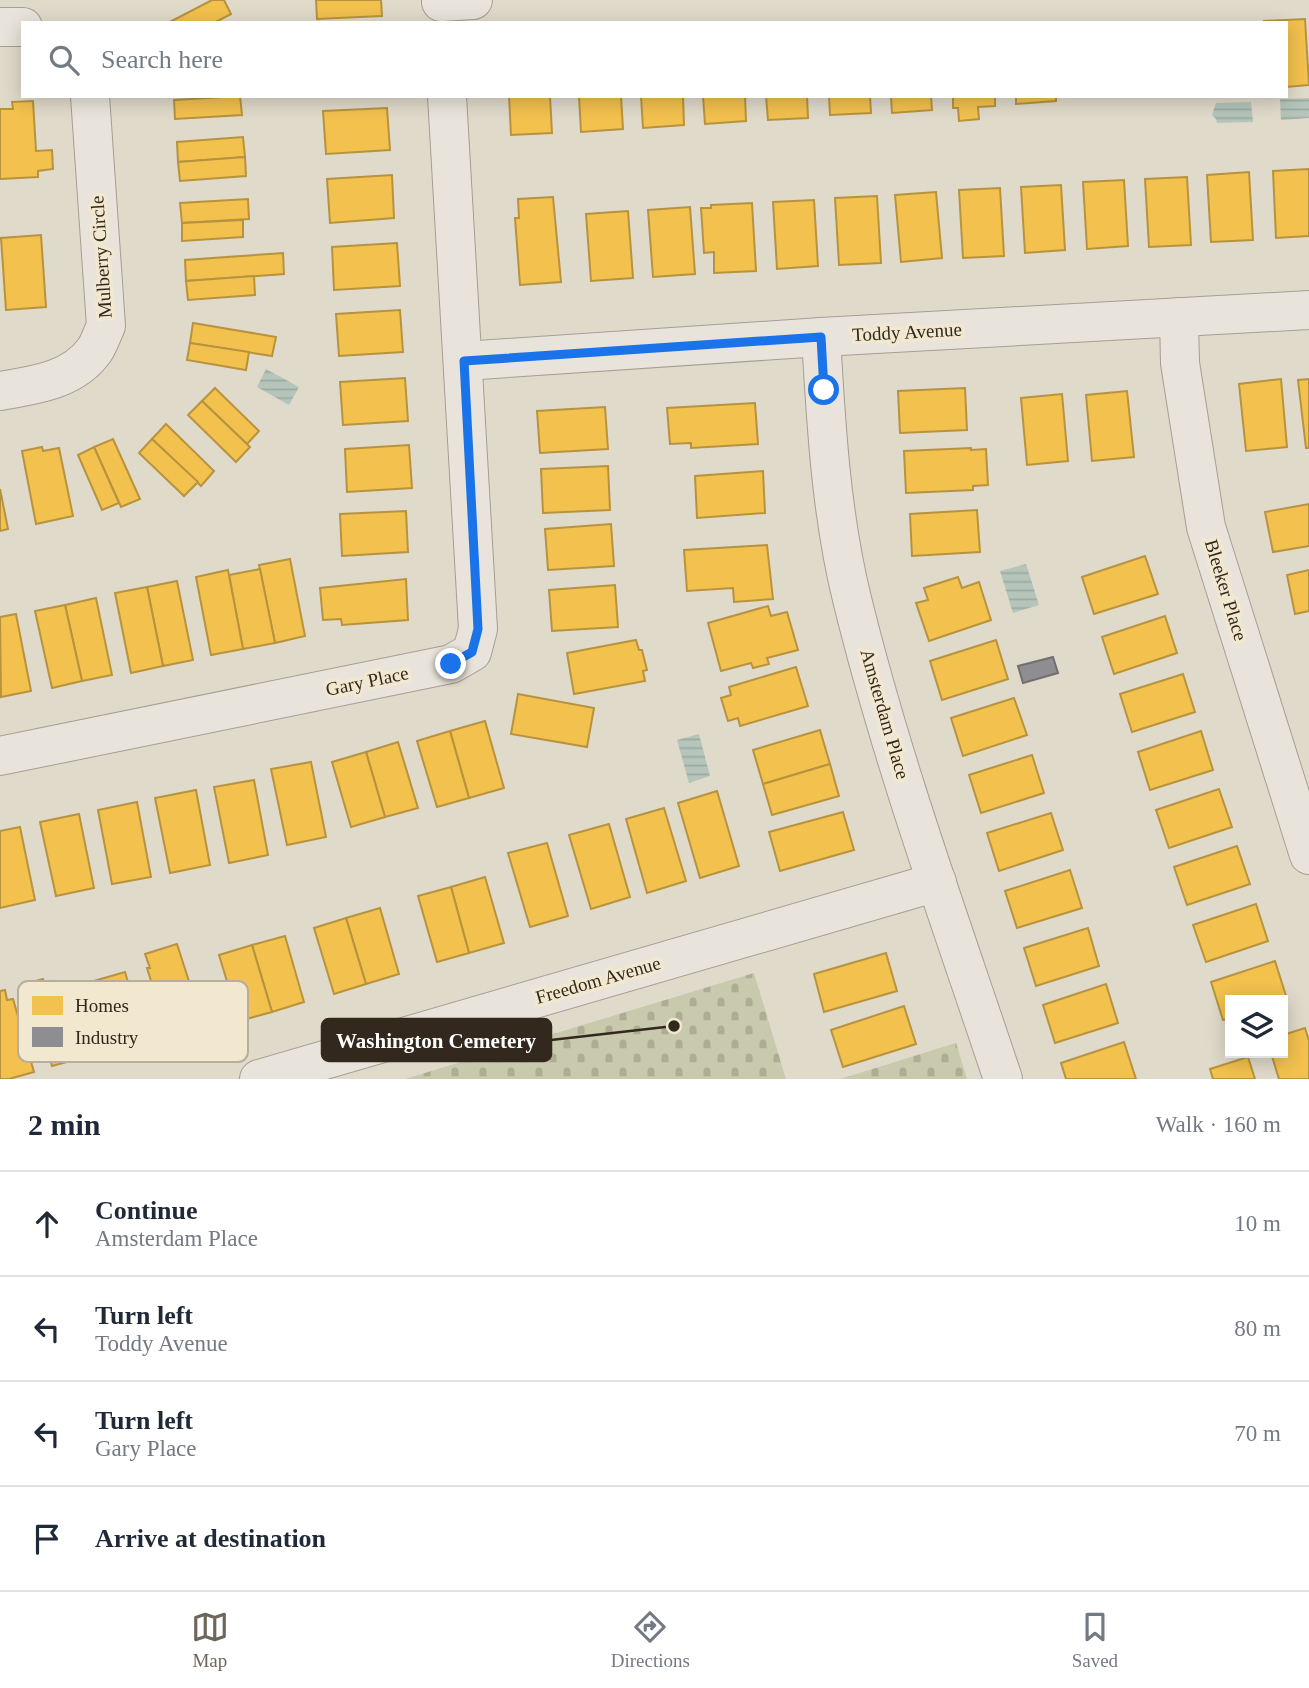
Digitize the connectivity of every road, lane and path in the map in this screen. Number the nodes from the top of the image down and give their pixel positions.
1 (0, 27) edge
2 (21, 27) edge
3 (90, 98) edge
4 (447, 98) edge
5 (1309, 310) edge
6 (1179, 317) junction
7 (821, 337) junction
8 (464, 361) junction
9 (0, 391) edge
10 (0, 756) edge
11 (1309, 855) edge
12 (937, 882) junction
13 (259, 1079) edge
14 (1003, 1079) edge

1 - 2 street
3 - 9 street, Mulberry Circle
4 - 8 street, Gary Place
5 - 6 street, Toddy Avenue
6 - 7 street, Toddy Avenue
6 - 11 street, Bleeker Place
7 - 8 street, Toddy Avenue
7 - 12 street, Amsterdam Place
8 - 10 street, Gary Place
12 - 13 street, Freedom Avenue
12 - 14 street, Amsterdam Place

